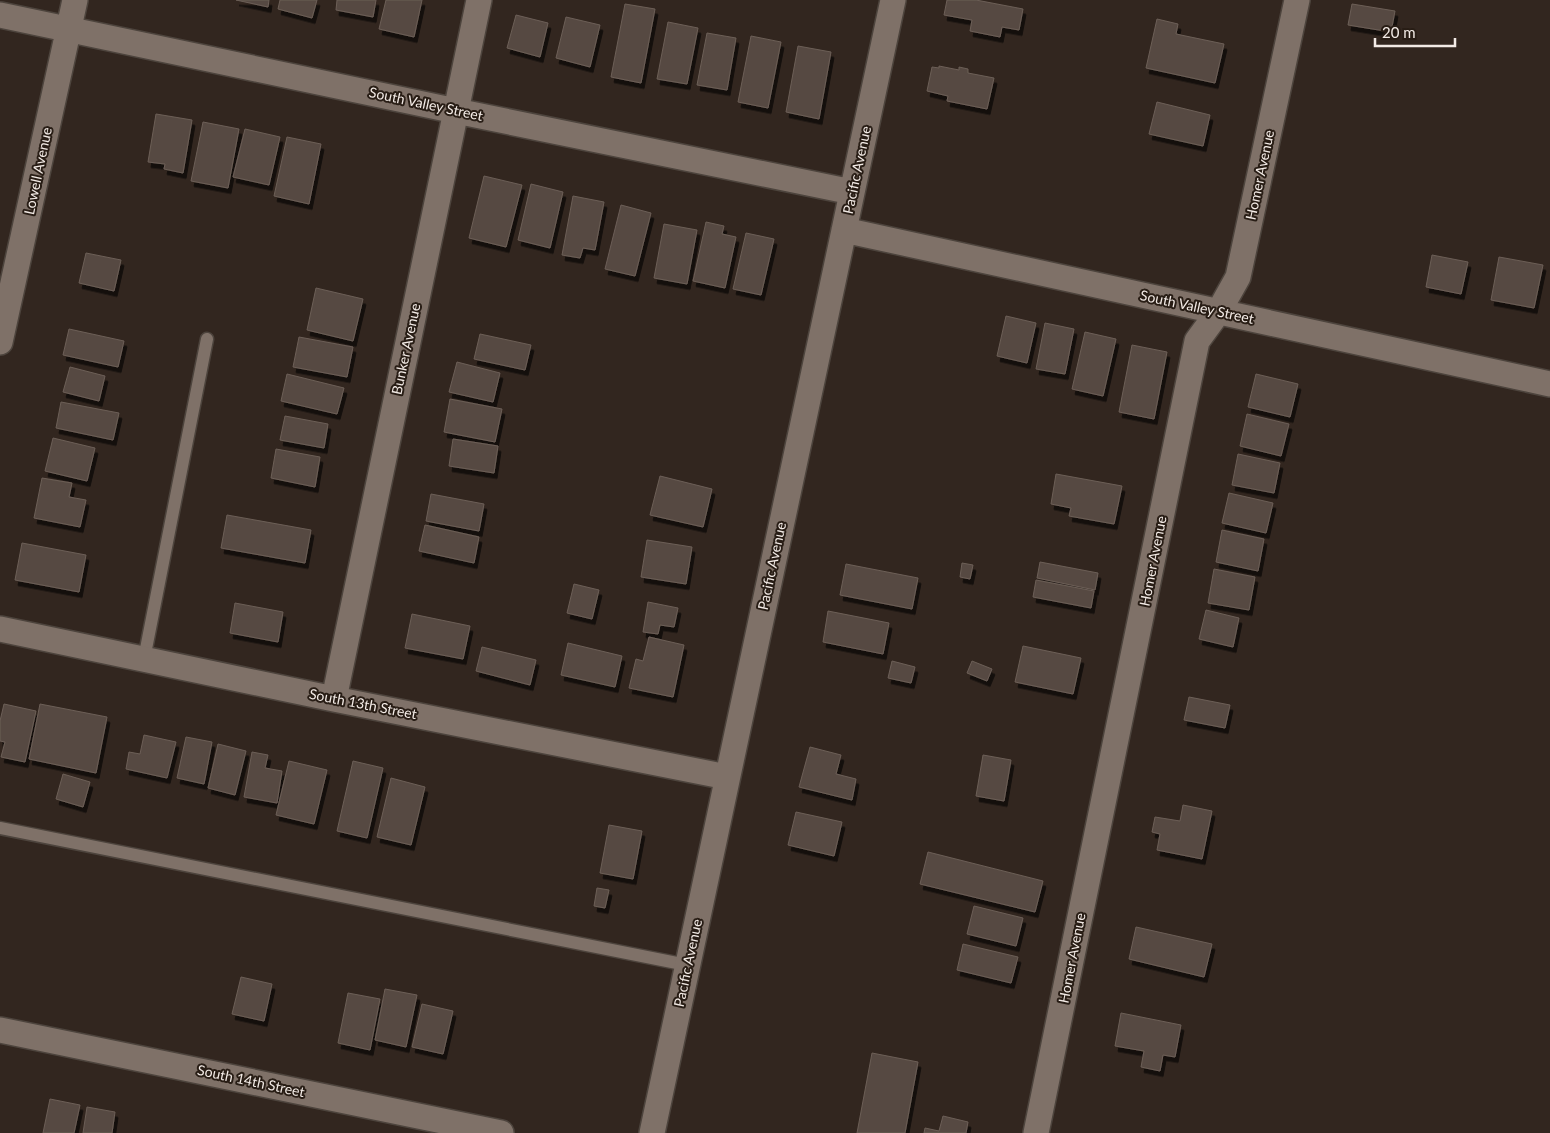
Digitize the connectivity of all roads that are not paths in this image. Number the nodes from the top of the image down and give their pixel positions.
1 (75, 0) edge
2 (479, 0) edge
3 (893, 0) edge
4 (1297, 0) edge
5 (0, 15) edge
6 (69, 30) junction
7 (456, 111) junction
8 (852, 192) junction
9 (844, 230) junction
10 (1219, 311) junction
11 (208, 339) dead end
12 (0, 342) edge
13 (1550, 384) edge
14 (0, 629) edge
15 (144, 659) junction
16 (334, 698) junction
17 (727, 778) junction
18 (0, 828) edge
19 (687, 965) junction
20 (0, 1030) edge
21 (501, 1133) edge
22 (652, 1133) edge
23 (1036, 1133) edge

1 - 6 street, Lowell Avenue
2 - 7 street, Bunker Avenue
3 - 8 street, Pacific Avenue
4 - 10 street, Homer Avenue
5 - 6 street, South Valley Street
6 - 7 street, South Valley Street
6 - 12 street, Lowell Avenue
7 - 8 street, South Valley Street
7 - 16 street, Bunker Avenue
8 - 9 street, Pacific Avenue
9 - 10 street, South Valley Street
9 - 17 street, Pacific Avenue
10 - 13 street, South Valley Street
10 - 23 street, Homer Avenue
11 - 15 lane
14 - 15 street, South 13th Street
15 - 16 street, South 13th Street
16 - 17 street, South 13th Street
17 - 19 street, Pacific Avenue
18 - 19 lane
19 - 22 street, Pacific Avenue
20 - 21 street, South 14th Street

